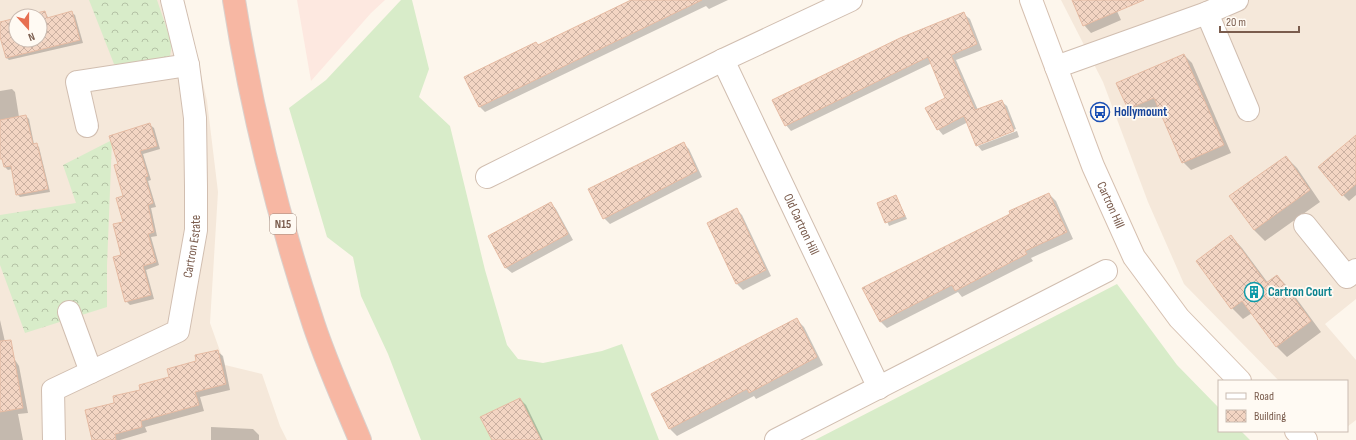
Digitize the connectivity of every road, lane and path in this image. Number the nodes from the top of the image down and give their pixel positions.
1 (172, 0) edge
2 (234, 0) edge
3 (851, 0) edge
4 (1031, 0) edge
5 (1237, 0) edge
6 (1207, 13) junction
7 (723, 60) junction
8 (188, 65) junction
9 (1056, 67) junction
10 (1248, 110) dead end
11 (87, 126) dead end
12 (487, 177) dead end
13 (1305, 225) dead end
14 (1356, 270) edge
15 (1106, 271) dead end
16 (69, 312) dead end
17 (91, 372) junction
18 (1239, 380) edge
19 (879, 388) junction
20 (1297, 432) edge
21 (54, 440) edge
22 (360, 440) edge
23 (776, 440) edge
24 (1306, 440) edge

1 - 8 street, Cartron Estate
2 - 22 highway, N15
3 - 7 street
4 - 9 street, Cartron Hill
5 - 6 street
6 - 9 street
6 - 10 street
7 - 12 street
7 - 19 street, Old Cartron Hill
8 - 11 street
8 - 17 street, Cartron Estate
9 - 18 street, Cartron Hill
13 - 14 street
15 - 19 street
16 - 17 street
17 - 21 street, Cartron Estate
19 - 23 street
20 - 24 street

